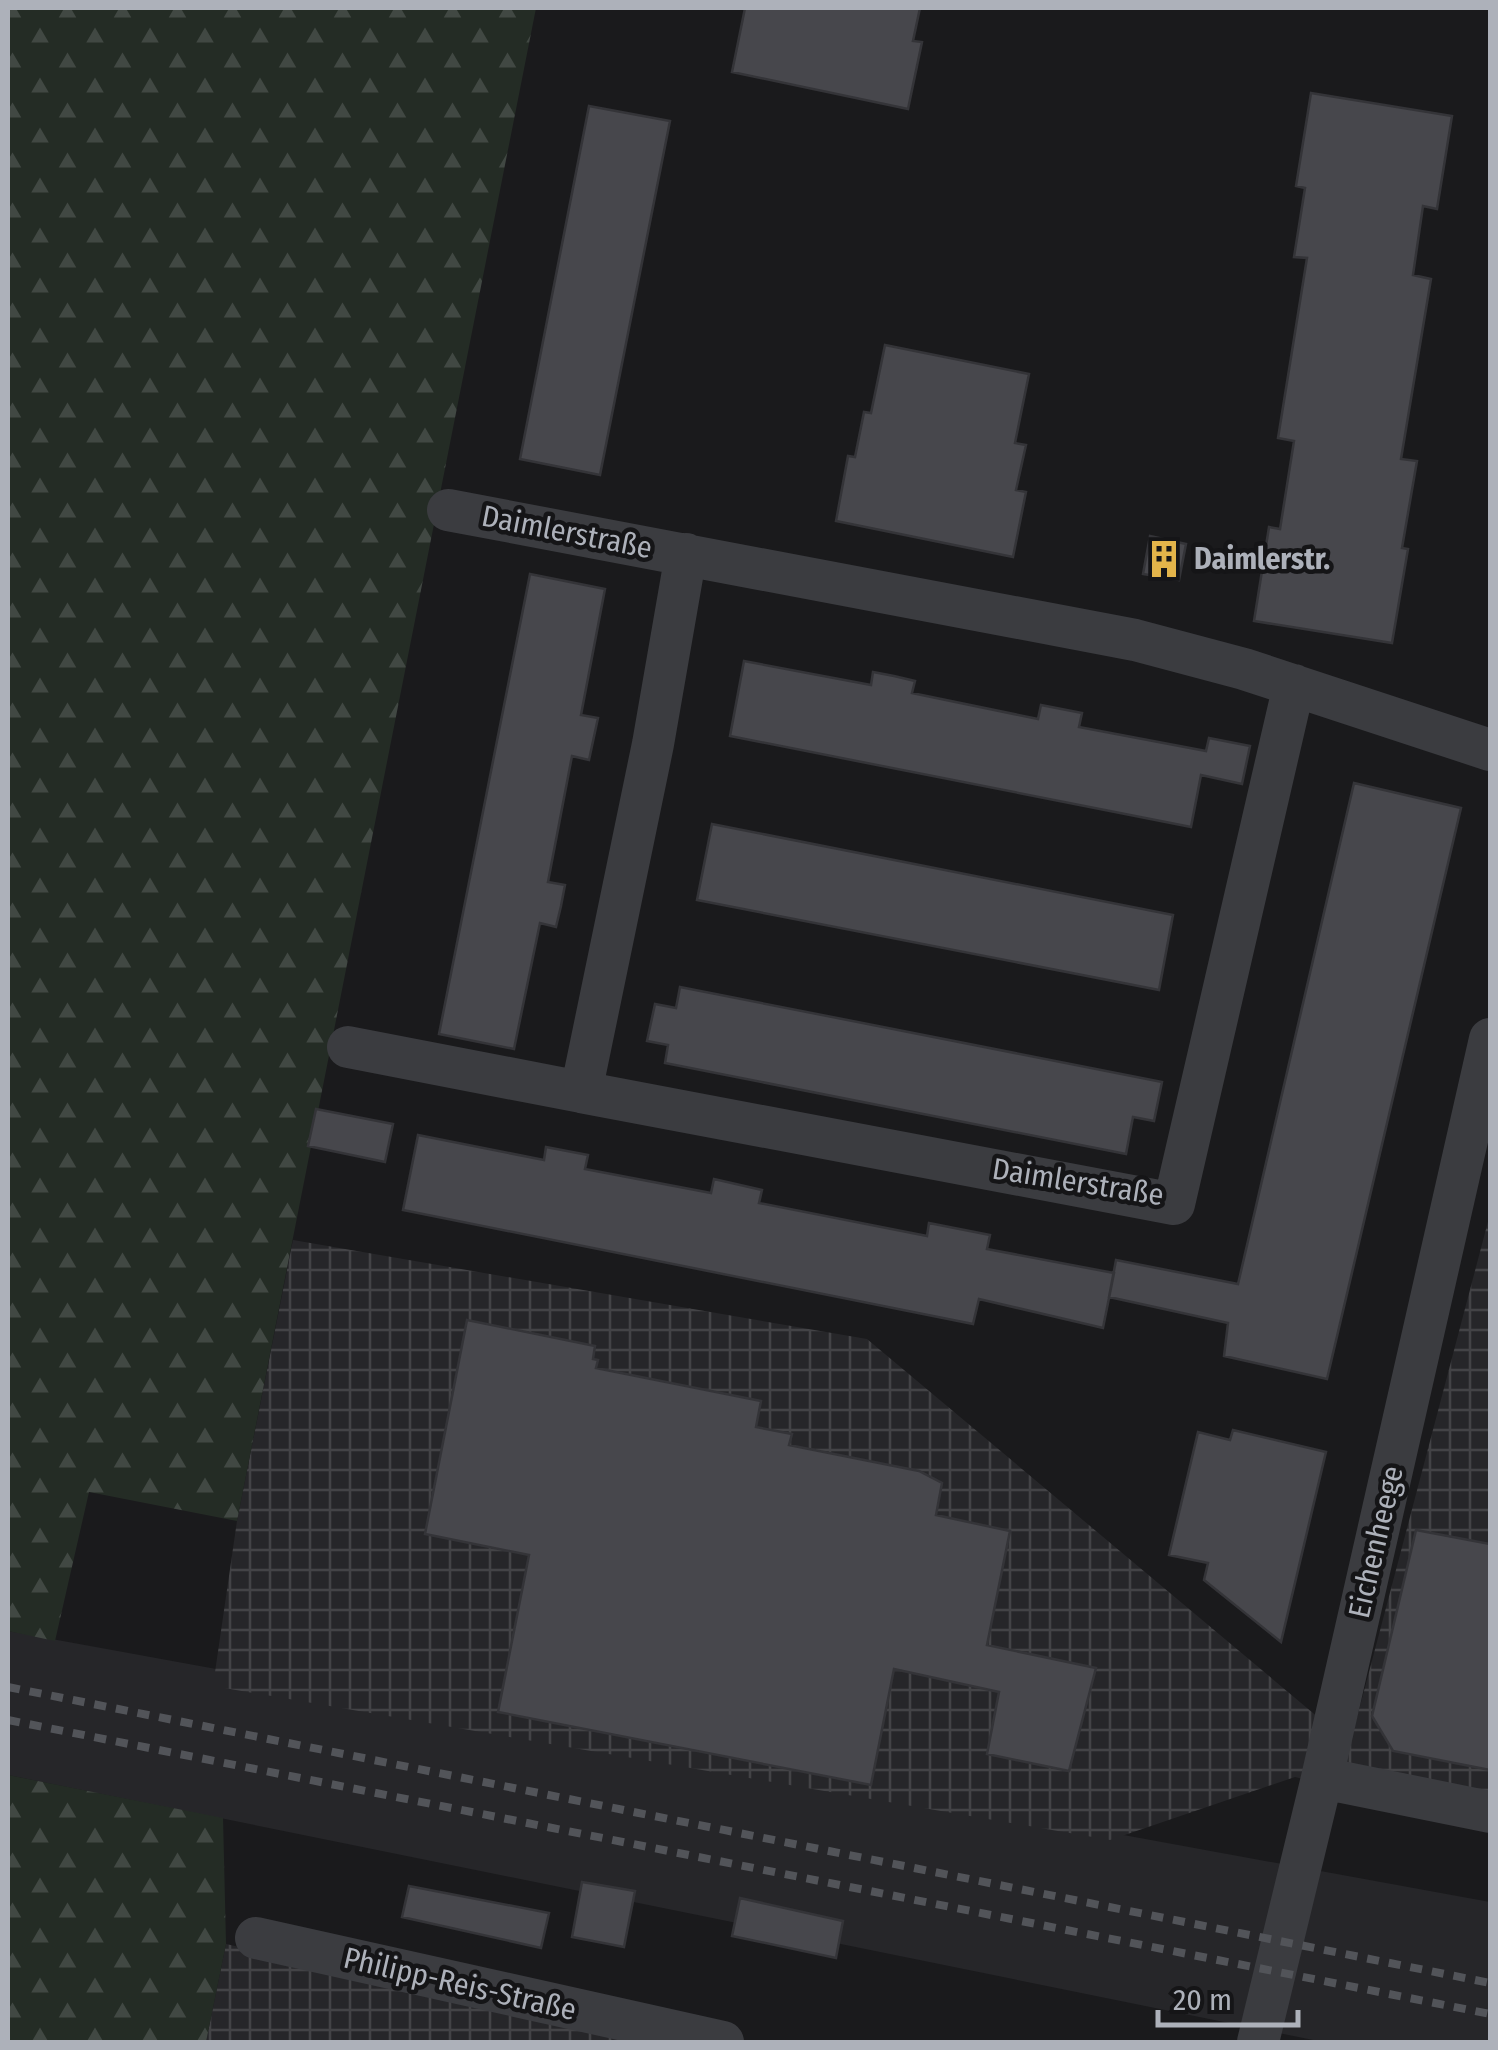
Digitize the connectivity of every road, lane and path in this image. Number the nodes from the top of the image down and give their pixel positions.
1 (448, 510) dead end
2 (686, 554) junction
3 (1294, 684) junction
4 (1490, 750) edge
5 (1490, 1040) edge
6 (348, 1047) dead end
7 (582, 1092) junction
8 (1322, 1778) junction
9 (1490, 1812) edge
10 (256, 1938) dead end
11 (587, 2028) edge
12 (723, 2042) edge
13 (1258, 2042) edge

1 - 2 street, Daimlerstraße
2 - 3 street, Daimlerstraße
2 - 7 street, Daimlerstraße
3 - 4 street, Daimlerstraße
3 - 7 street, Daimlerstraße
5 - 8 street, Eichenheege
6 - 7 street, Daimlerstraße
8 - 9 street
8 - 13 street, Eichenheege
10 - 11 street, Philipp-Reis-Straße
11 - 12 street, Philipp-Reis-Straße

